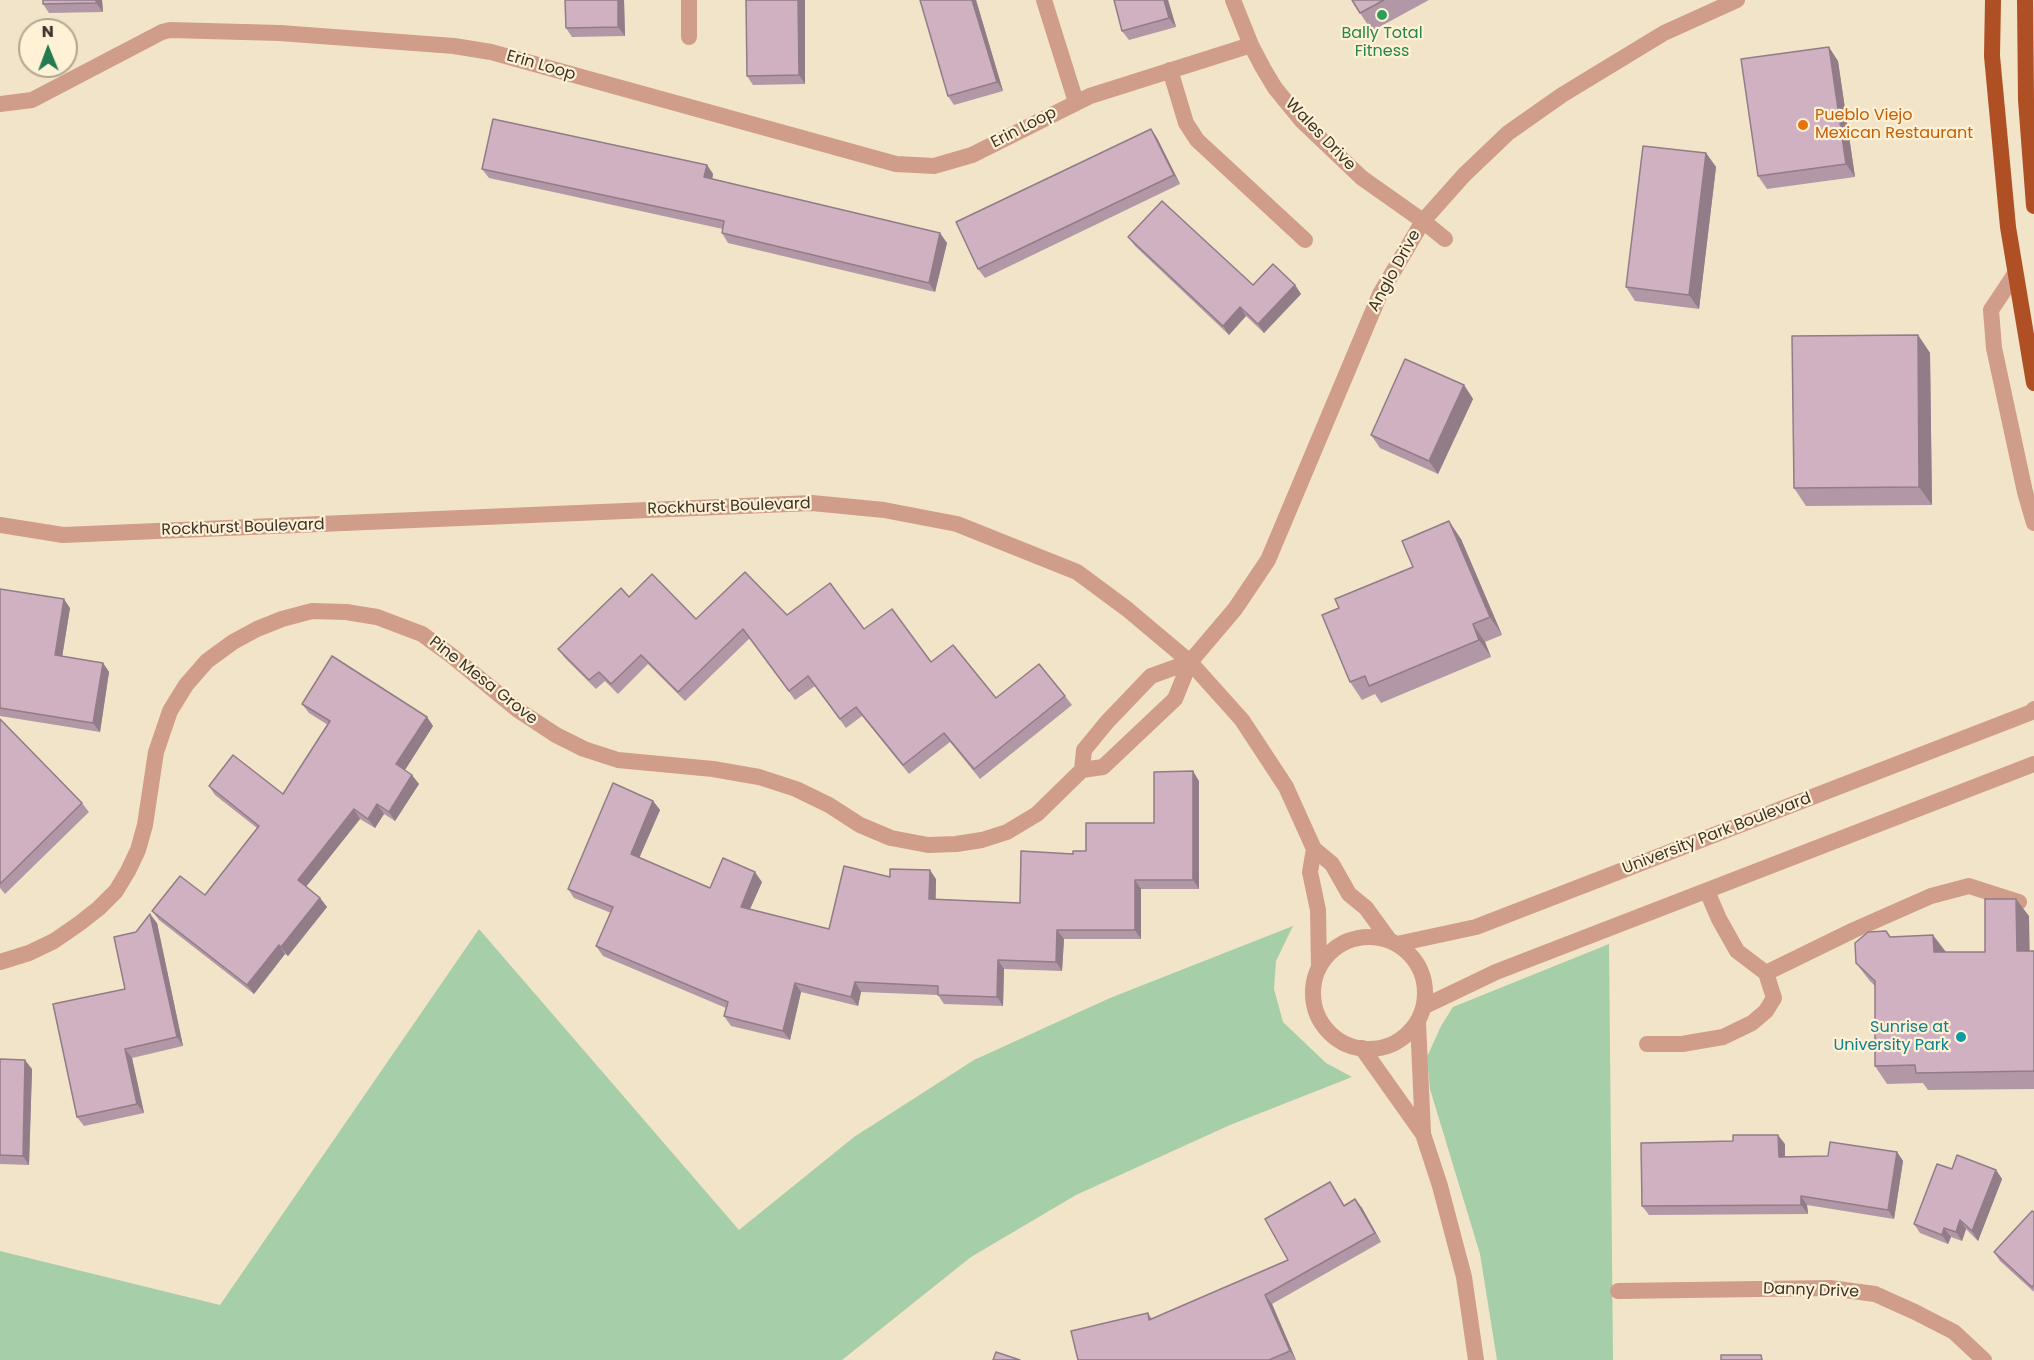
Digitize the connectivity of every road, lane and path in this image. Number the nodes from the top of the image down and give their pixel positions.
1 (689, 0) edge
2 (1044, 0) edge
3 (1233, 0) edge
4 (1737, 0) edge
5 (1993, 0) edge
6 (2025, 0) edge
7 (689, 37) dead end
8 (1251, 45) junction
9 (1170, 70) junction
10 (1076, 102) junction
11 (0, 104) edge
12 (2034, 206) edge
13 (1423, 220) junction
14 (1445, 239) dead end
15 (1305, 240) dead end
16 (2014, 274) junction
17 (2034, 383) edge
18 (2034, 523) edge
19 (0, 525) edge
20 (1190, 662) junction
21 (2033, 710) edge
22 (2034, 764) edge
23 (1082, 770) junction
24 (1314, 849) junction
25 (1707, 891) junction
26 (2019, 902) edge
27 (1394, 943) junction
28 (0, 962) edge
29 (1319, 967) junction
30 (1766, 973) junction
31 (1425, 1006) junction
32 (1418, 1022) junction
33 (1647, 1044) dead end
34 (1362, 1048) junction
35 (1423, 1134) junction
36 (1618, 1291) dead end
37 (1476, 1360) edge
38 (1984, 1360) edge

1 - 7 street
2 - 10 street, Erin Loop
3 - 8 street, Wales Drive
4 - 13 street, Anglo Drive
5 - 16 highway
6 - 12 highway
8 - 9 street, Erin Loop
8 - 13 street, Wales Drive
9 - 10 street, Erin Loop
9 - 15 street
10 - 11 street, Erin Loop
13 - 14 street, Wales Drive
13 - 20 street, Anglo Drive
16 - 17 highway
16 - 18 street
19 - 20 street, Rockhurst Boulevard
20 - 23 street, Pine Mesa Grove
20 - 23 street
20 - 24 street, Rockhurst Boulevard
21 - 27 street, University Park Boulevard
22 - 25 street
23 - 28 street, Pine Mesa Grove
24 - 27 street, Rockhurst Boulevard
24 - 29 street, Rockhurst Boulevard
25 - 30 street
25 - 31 street
26 - 30 street
27 - 29 street
27 - 31 street
29 - 34 street
30 - 33 street
31 - 32 street
32 - 34 street
32 - 35 street
34 - 35 street
35 - 37 street
36 - 38 street, Danny Drive

